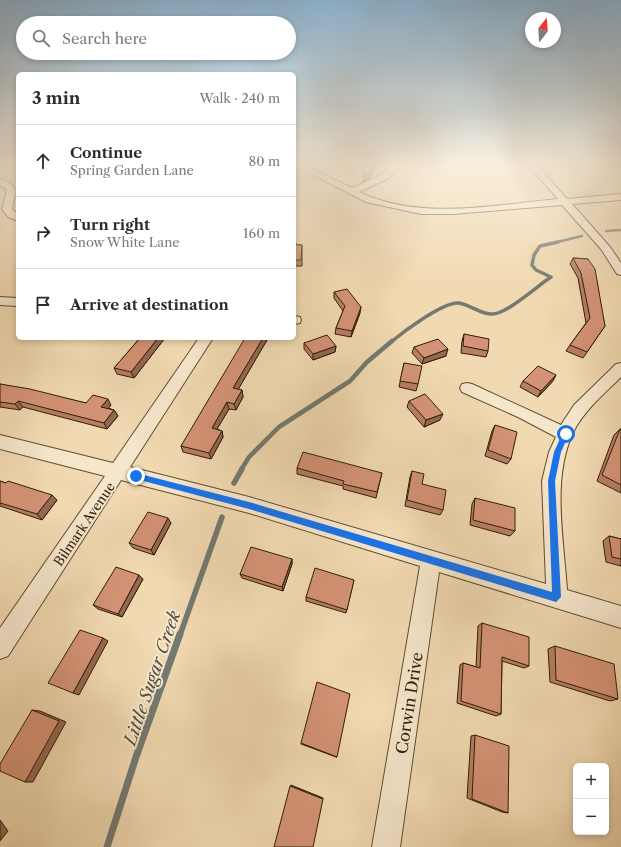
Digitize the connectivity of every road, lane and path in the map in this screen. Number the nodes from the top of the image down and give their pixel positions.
1 (8, 205) edge
2 (385, 205) edge
3 (532, 205) edge
4 (566, 205) edge
5 (16, 217) edge
6 (621, 269) edge
7 (0, 301) edge
8 (16, 302) edge
9 (205, 340) edge
10 (621, 368) edge
11 (467, 388) dead end
12 (566, 434) junction
13 (0, 442) edge
14 (119, 472) junction
15 (431, 559) junction
16 (556, 597) junction
17 (621, 617) edge
18 (0, 648) edge
19 (386, 847) edge

1 - 5 street
2 - 3 street
4 - 6 street
7 - 8 street
9 - 14 street, Bilmark Avenue
10 - 12 street
11 - 12 street
12 - 16 street
13 - 14 street
14 - 15 street
14 - 18 street, Bilmark Avenue
15 - 16 street
15 - 19 street, Corwin Drive
16 - 17 street

